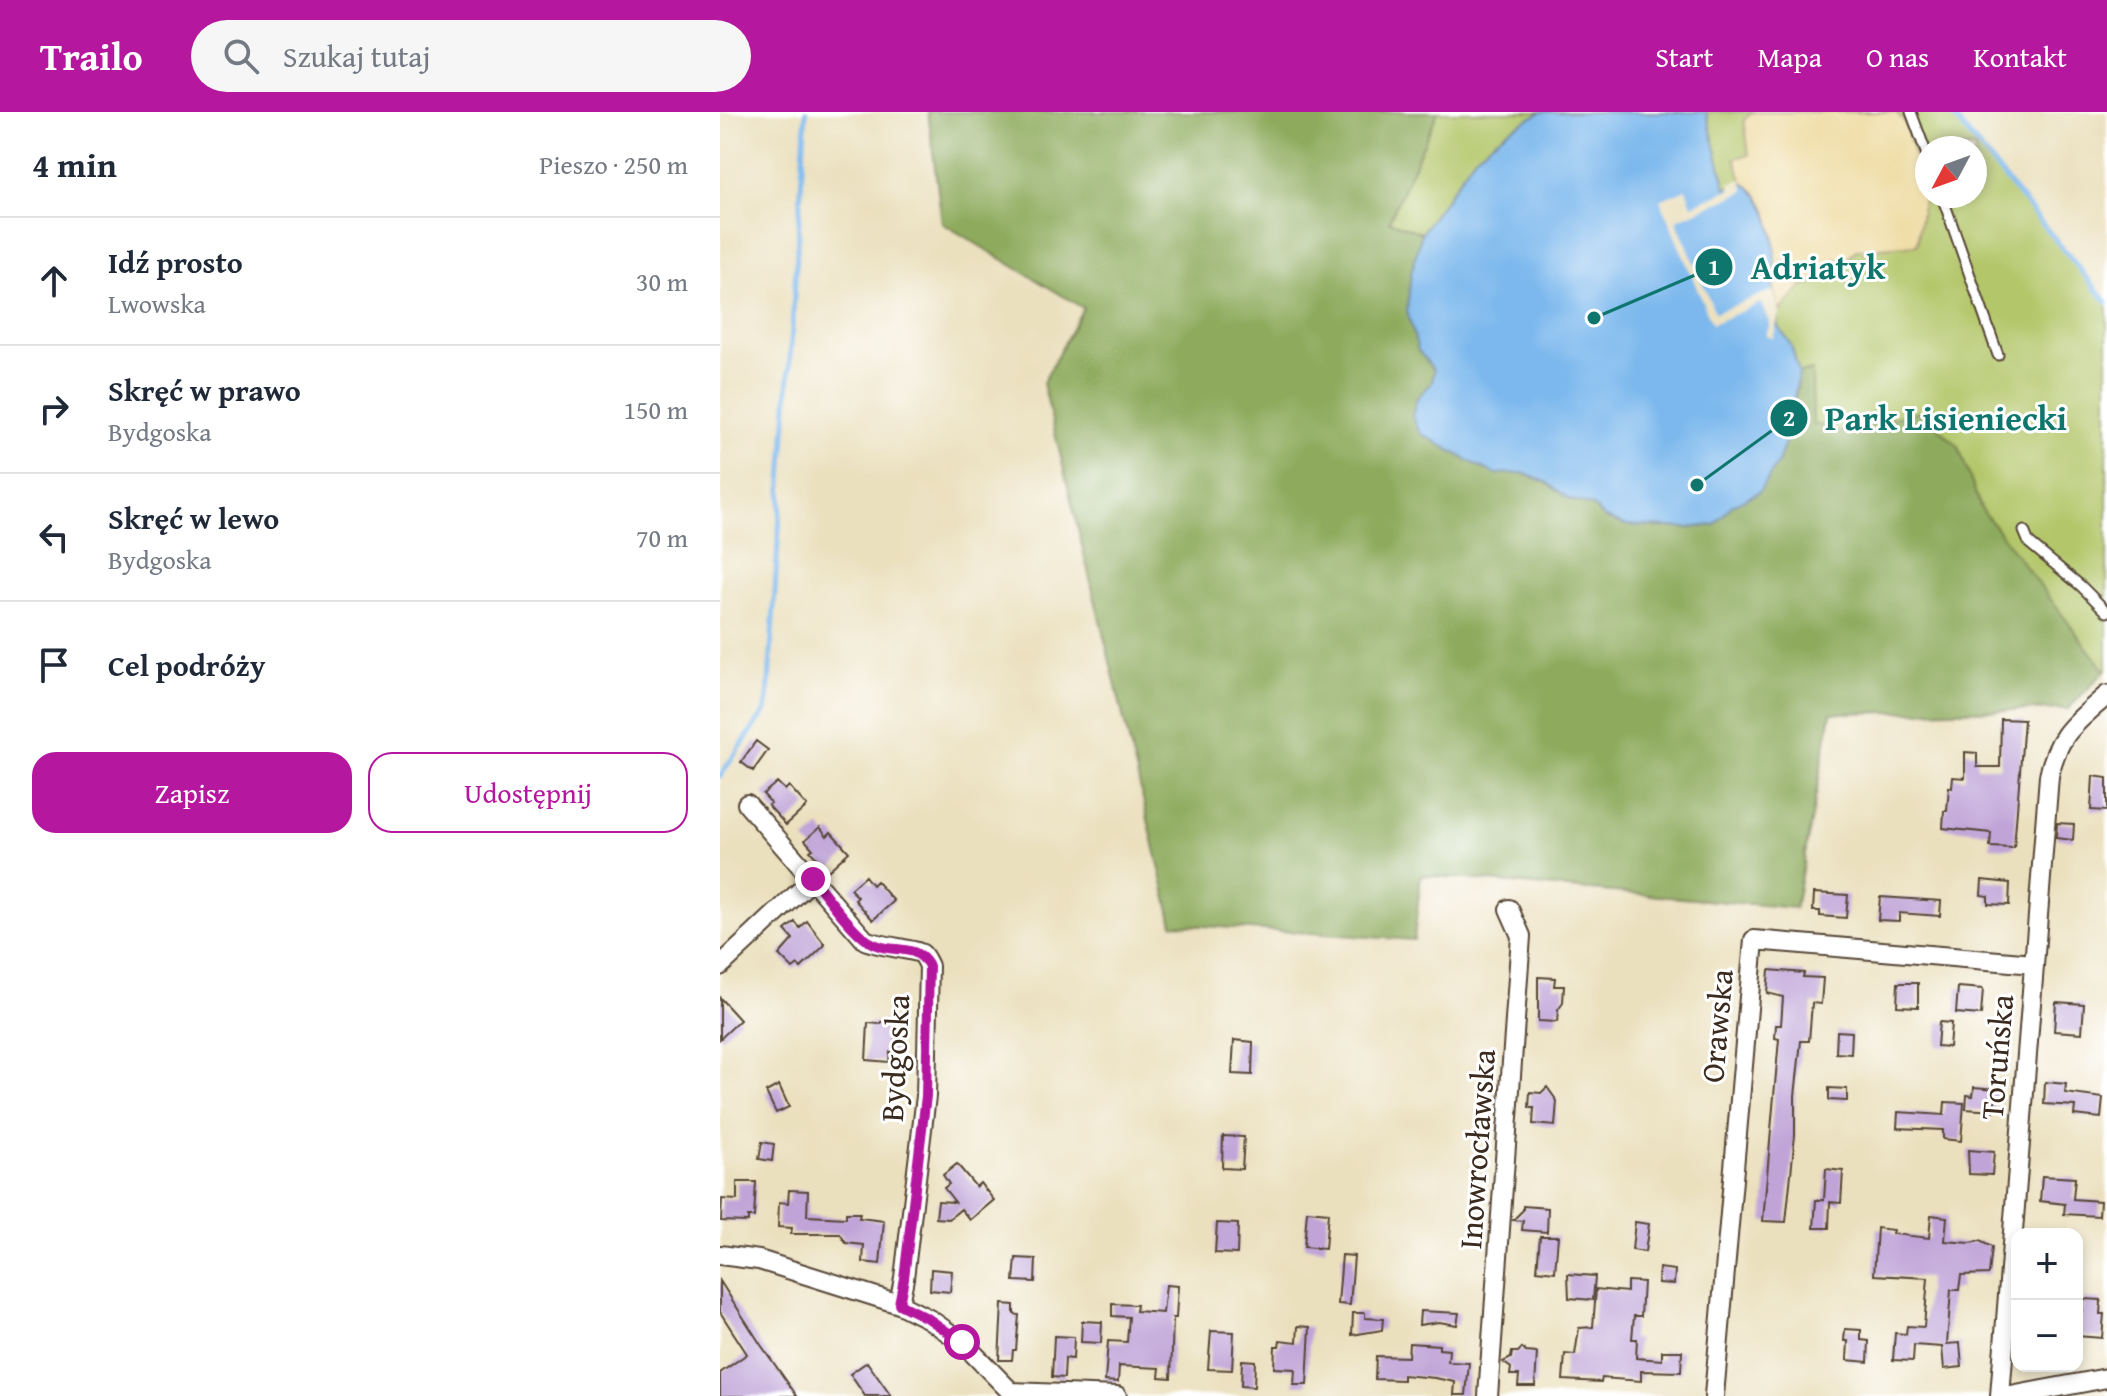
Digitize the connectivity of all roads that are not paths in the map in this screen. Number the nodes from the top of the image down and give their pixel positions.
1 (1911, 112) edge
2 (1920, 136) edge
3 (1946, 208) edge
4 (1998, 355) dead end
5 (2024, 531) dead end
6 (2076, 573) dead end
7 (2081, 586) junction
8 (2107, 612) edge
9 (2107, 695) edge
10 (747, 804) dead end
11 (813, 879) junction
12 (1509, 909) dead end
13 (2034, 964) junction
14 (720, 966) edge
15 (720, 1255) edge
16 (899, 1304) junction
17 (2106, 1378) edge
18 (1117, 1396) edge
19 (1488, 1396) edge
20 (1714, 1396) edge
21 (2000, 1396) edge
22 (2011, 1396) edge
23 (2091, 1396) edge

1 - 2 lane
3 - 4 lane
5 - 7 lane
6 - 7 lane
7 - 8 lane
9 - 13 street, Toruńska
10 - 11 street, Bydgoska
11 - 14 street
11 - 16 street, Bydgoska
12 - 19 street, Inowrocławska
13 - 20 street, Orawska
13 - 21 street, Toruńska
15 - 16 street
16 - 18 street
17 - 22 street
17 - 23 street

